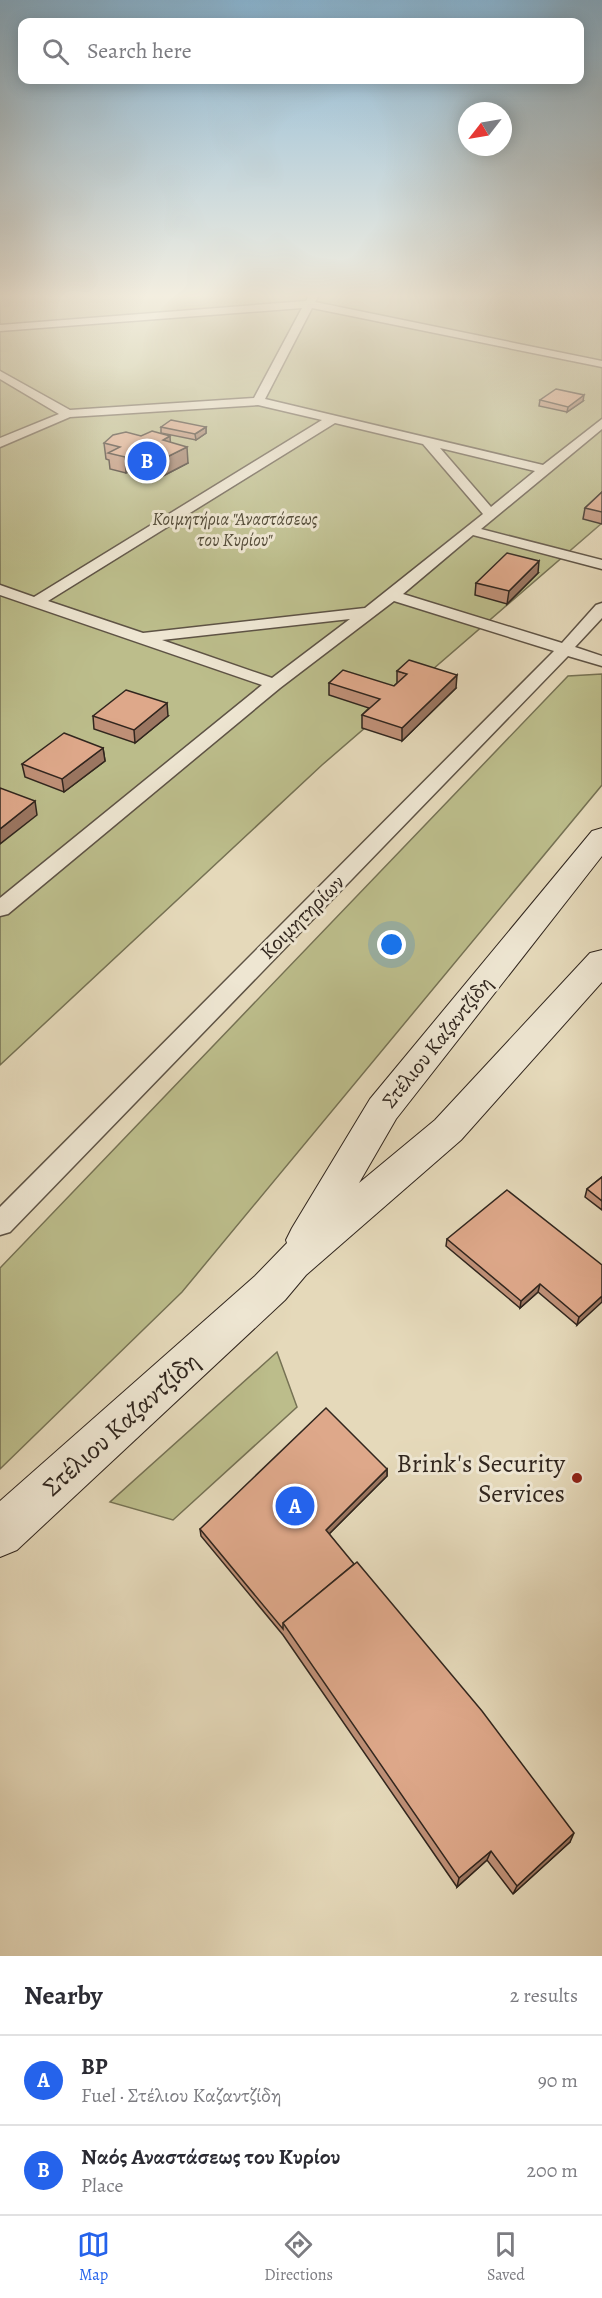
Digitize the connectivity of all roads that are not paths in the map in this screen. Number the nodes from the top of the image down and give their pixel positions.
1 (21, 386) edge
2 (266, 386) edge
3 (258, 401) junction
4 (68, 414) junction
5 (334, 418) junction
6 (602, 423) edge
7 (426, 440) junction
8 (1, 442) edge
9 (544, 469) junction
10 (491, 515) junction
11 (473, 531) junction
12 (602, 565) edge
13 (0, 590) edge
14 (392, 595) junction
15 (36, 602) junction
16 (602, 608) edge
17 (369, 612) junction
18 (141, 638) junction
19 (565, 649) junction
20 (602, 661) edge
21 (274, 684) junction
22 (602, 837) edge
23 (0, 909) edge
24 (602, 961) edge
25 (0, 1224) edge
26 (292, 1263) junction
27 (0, 1533) edge

1 - 4 lane
2 - 3 lane
3 - 4 lane
3 - 5 lane
4 - 8 lane
5 - 7 lane
5 - 15 lane
6 - 9 lane
7 - 9 lane
7 - 10 lane
9 - 10 lane
10 - 11 lane
11 - 12 lane
11 - 14 lane
13 - 15 lane
14 - 17 lane
14 - 19 lane
15 - 18 lane
16 - 19 lane, Κοιμητηρίων
17 - 18 lane
17 - 21 lane
18 - 21 lane
19 - 20 lane
19 - 25 lane, Κοιμητηρίων
21 - 23 lane
22 - 26 main road, Στέλιου Καζαντζίδη
24 - 26 main road, Στέλιου Καζαντζίδη
26 - 27 main road, Στέλιου Καζαντζίδη

